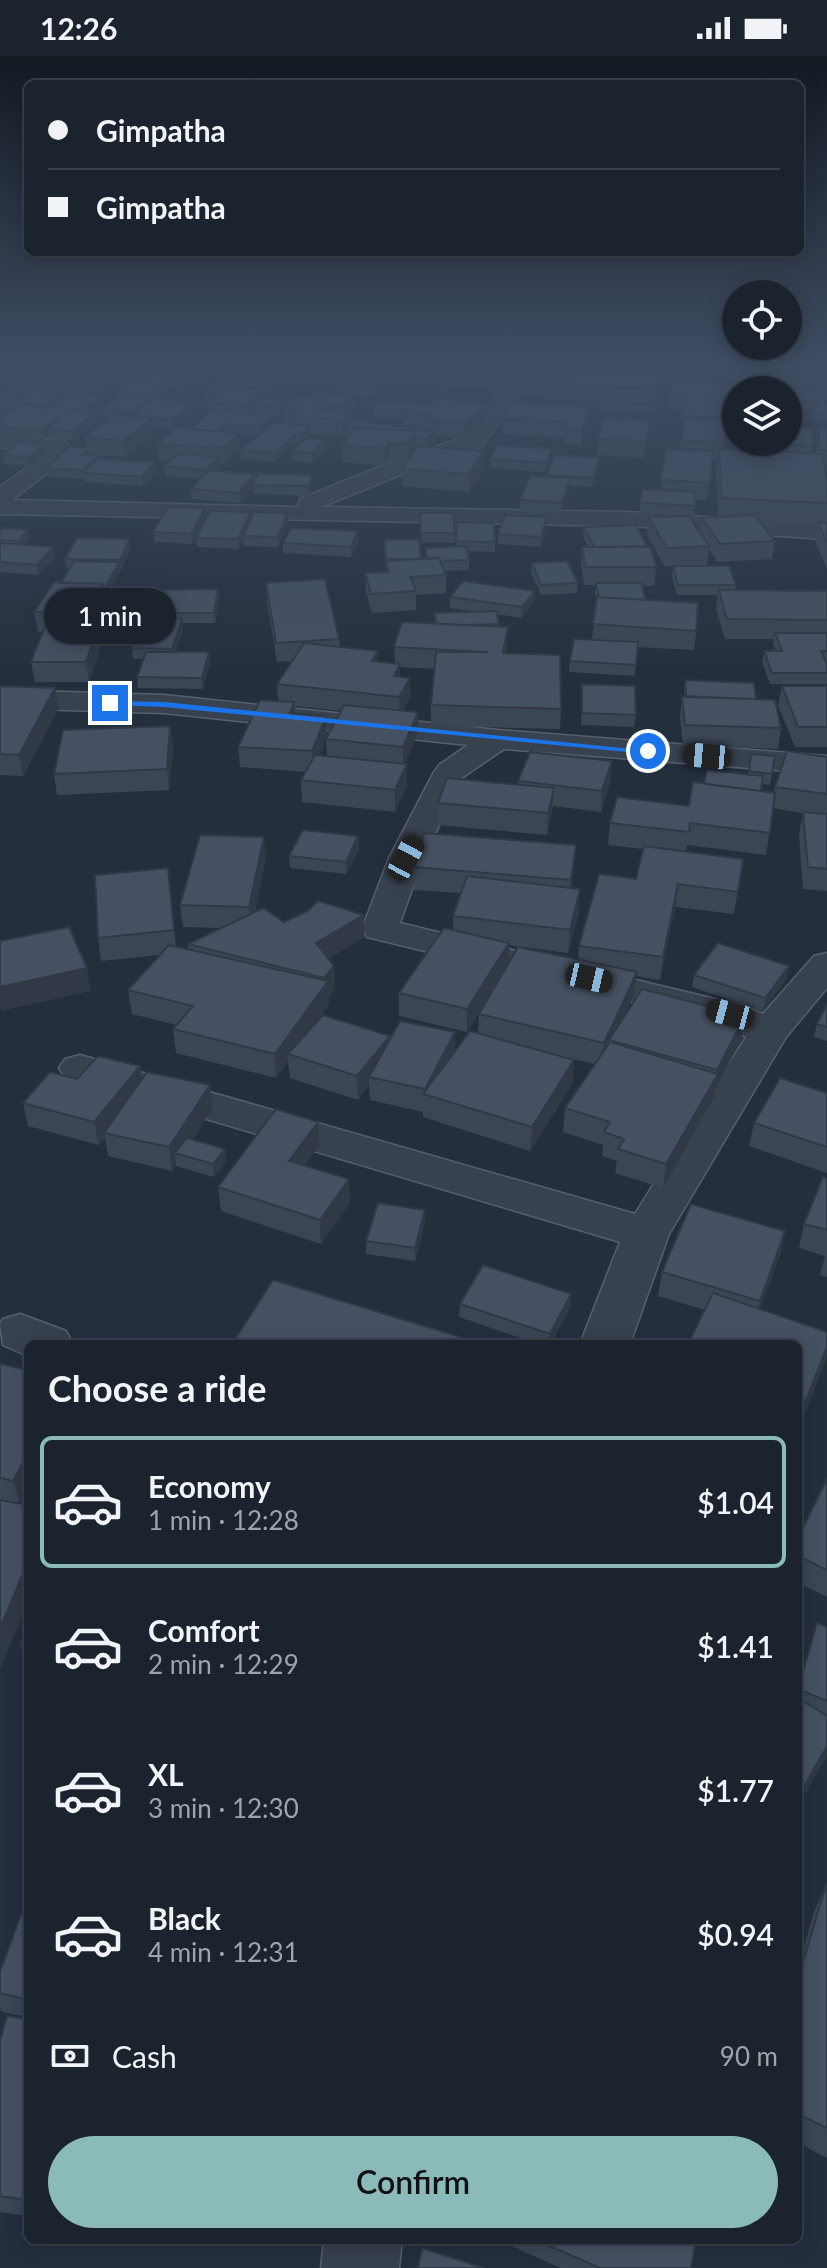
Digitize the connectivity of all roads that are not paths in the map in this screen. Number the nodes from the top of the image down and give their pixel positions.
1 (44, 466) edge
2 (402, 466) edge
3 (0, 498) edge
4 (0, 507) edge
5 (313, 514) junction
6 (827, 532) edge
7 (0, 699) edge
8 (498, 739) junction
9 (827, 765) edge
10 (827, 964) edge
11 (769, 1032) junction
12 (80, 1068) dead end
13 (646, 1234) junction
14 (606, 1340) edge
15 (363, 2244) edge
16 (360, 2268) edge

1 - 3 street
2 - 5 street
4 - 5 street
5 - 6 street
7 - 8 street
8 - 9 street
8 - 11 street
10 - 11 street
11 - 13 street
12 - 13 street
13 - 14 street
15 - 16 street

